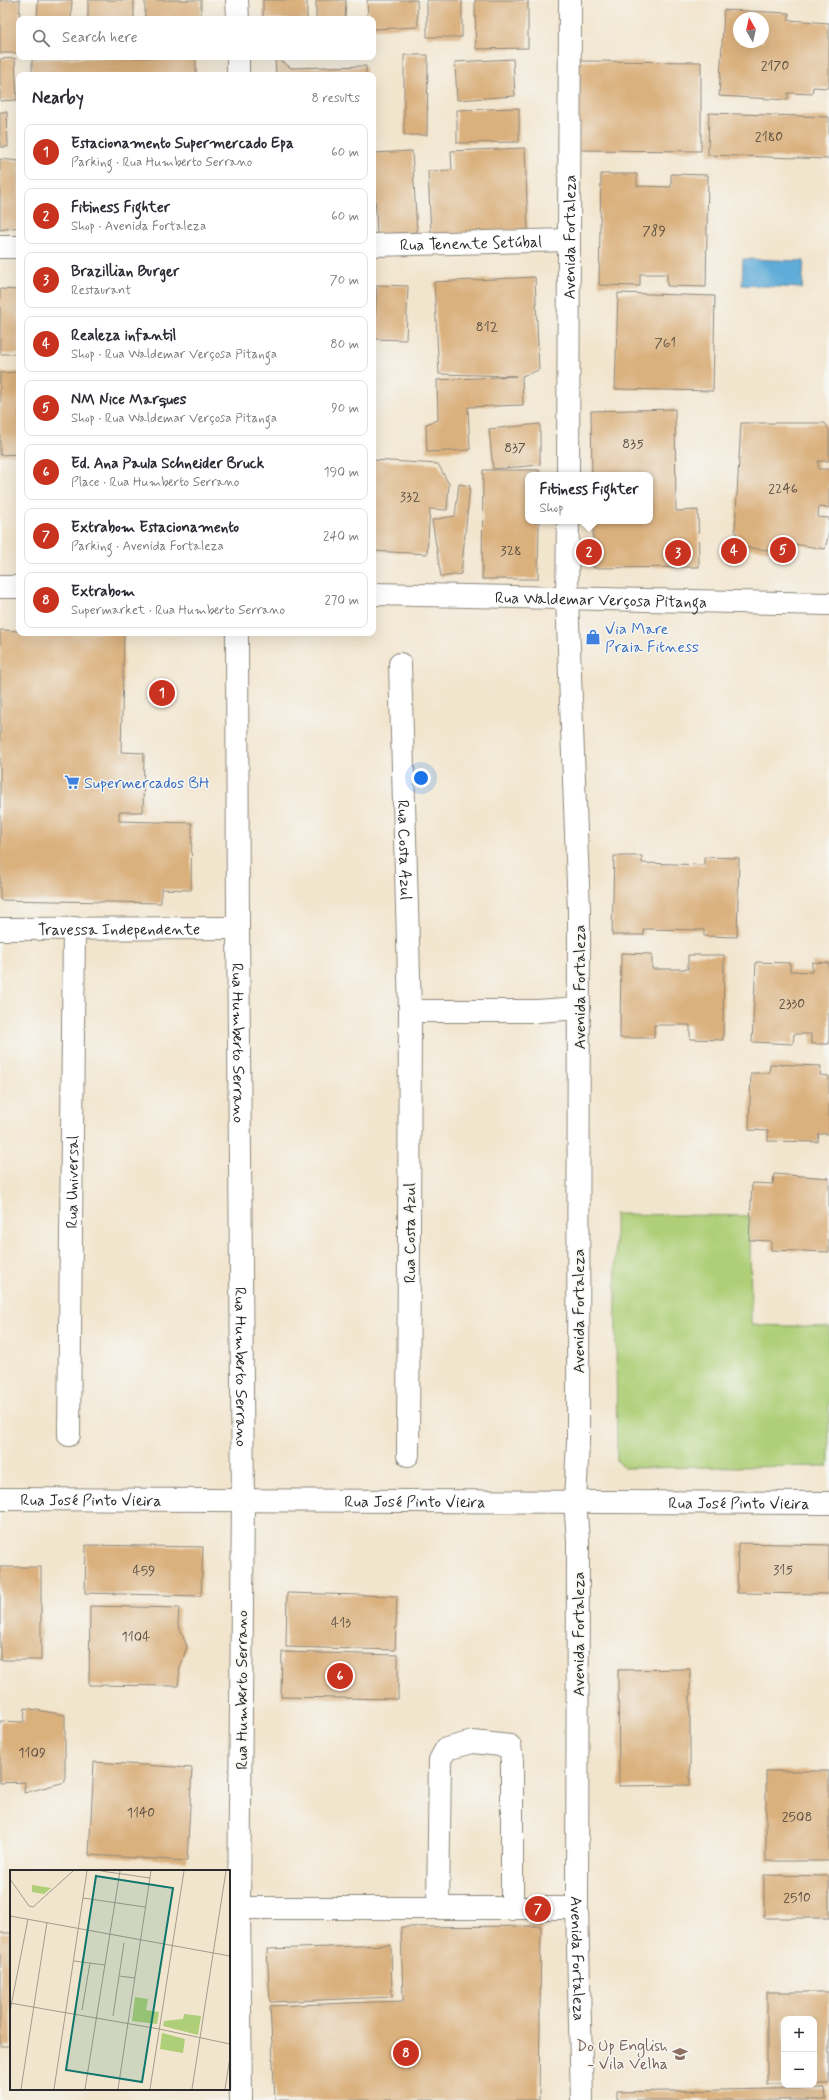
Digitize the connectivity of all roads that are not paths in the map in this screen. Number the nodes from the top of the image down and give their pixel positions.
1 (237, 0) edge
2 (570, 0) edge
3 (238, 16) edge
4 (238, 60) edge
5 (238, 72) edge
6 (569, 240) junction
7 (376, 245) edge
8 (0, 247) edge
9 (16, 247) edge
10 (568, 472) edge
11 (568, 524) edge
12 (0, 587) edge
13 (16, 587) edge
14 (376, 594) edge
15 (567, 598) junction
16 (829, 604) edge
17 (237, 636) edge
18 (400, 664) dead end
19 (74, 928) junction
20 (238, 928) junction
21 (0, 929) edge
22 (579, 1008) junction
23 (410, 1011) junction
24 (69, 1436) dead end
25 (408, 1455) dead end
26 (0, 1498) edge
27 (244, 1500) junction
28 (575, 1502) junction
29 (829, 1503) edge
30 (239, 1908) junction
31 (438, 1908) junction
32 (577, 1908) junction
33 (512, 1909) junction
34 (240, 2100) edge
35 (582, 2100) edge

1 - 3 street
2 - 6 street, Avenida Fortaleza
4 - 5 street
6 - 7 street, Rua Tenente Setúbal
6 - 10 street, Avenida Fortaleza
8 - 9 street
11 - 15 street, Avenida Fortaleza
12 - 13 street
14 - 15 street, Rua Waldemar Verçosa Pitanga
15 - 16 street, Rua Waldemar Verçosa Pitanga
15 - 22 street, Avenida Fortaleza
17 - 20 street, Rua Humberto Serrano
18 - 23 street, Rua Costa Azul
19 - 20 street, Travessa Independente
19 - 21 street, Travessa Independente
19 - 24 street, Rua Universal
20 - 27 street, Rua Humberto Serrano
22 - 23 street
22 - 28 street, Avenida Fortaleza
23 - 25 street, Rua Costa Azul
26 - 27 street, Rua José Pinto Vieira
27 - 28 street, Rua José Pinto Vieira
27 - 30 street, Rua Humberto Serrano
28 - 29 street, Rua José Pinto Vieira
28 - 32 street, Avenida Fortaleza
30 - 31 street
30 - 34 street, Rua Humberto Serrano
31 - 33 street
31 - 33 street
32 - 33 street
32 - 35 street, Avenida Fortaleza

